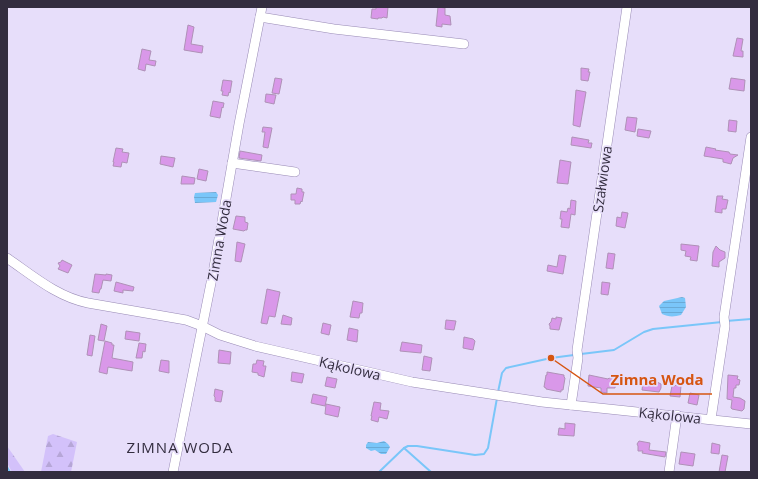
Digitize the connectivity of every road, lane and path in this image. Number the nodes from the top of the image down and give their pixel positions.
1 (262, 7) edge
2 (627, 7) edge
3 (260, 17) junction
4 (464, 44) dead end
5 (751, 137) edge
6 (232, 163) junction
7 (295, 172) dead end
8 (7, 258) edge
9 (202, 326) junction
10 (571, 405) junction
11 (677, 416) junction
12 (711, 419) junction
13 (751, 424) edge
14 (173, 472) edge
15 (669, 472) edge

1 - 3 street, Zimna Woda
2 - 10 street, Szałwiowa
3 - 4 street
3 - 6 street, Zimna Woda
5 - 12 street, Kąkolowa
6 - 7 street
6 - 9 street, Zimna Woda
8 - 9 street, Kąkolowa
9 - 10 street, Kąkolowa
9 - 14 street, Zimna Woda
10 - 11 street, Kąkolowa
11 - 12 street, Kąkolowa
11 - 15 street
12 - 13 street, Kąkolowa

